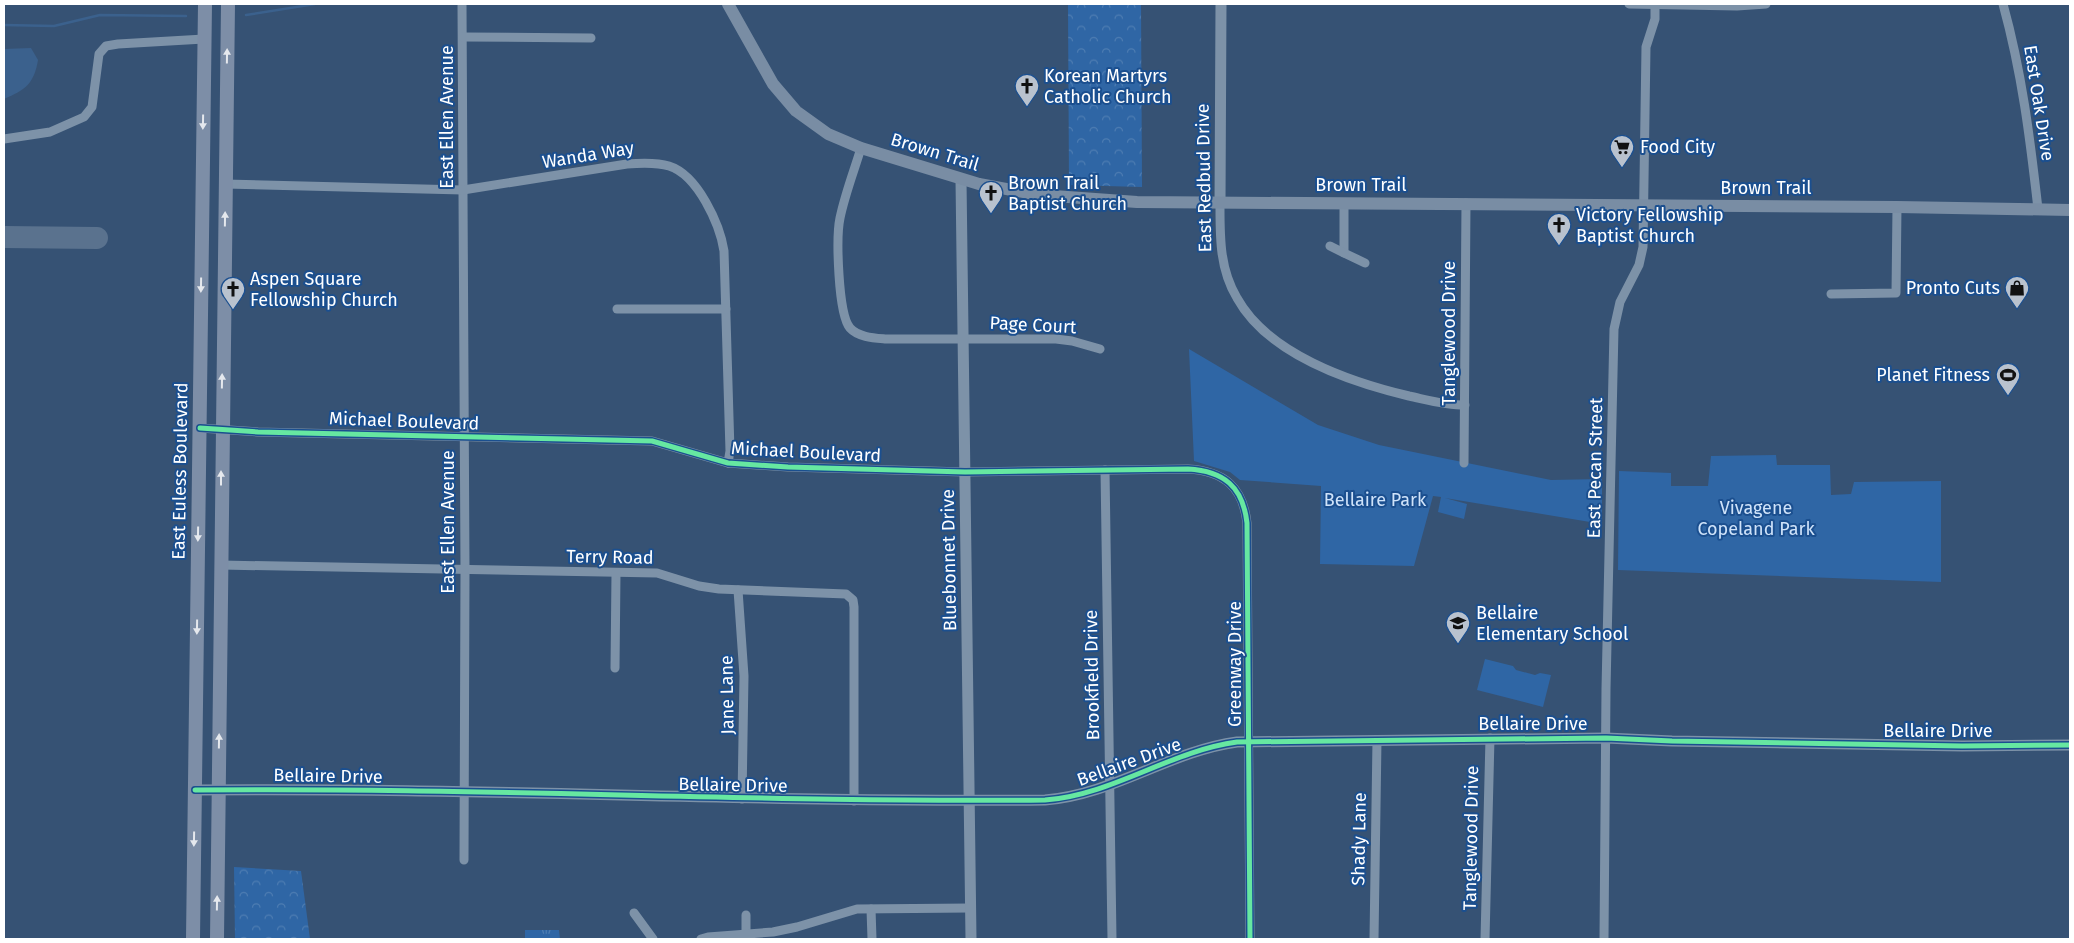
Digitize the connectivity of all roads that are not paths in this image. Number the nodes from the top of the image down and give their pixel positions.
1 (205, 4) edge
2 (228, 4) edge
3 (462, 4) edge
4 (728, 4) edge
5 (1221, 4) edge
6 (1629, 4) edge
7 (1655, 4) edge
8 (1766, 4) edge
9 (2003, 4) edge
10 (463, 37) junction
11 (592, 38) dead end
12 (204, 39) junction
13 (4, 138) edge
14 (861, 148) junction
15 (961, 180) junction
16 (225, 184) junction
17 (463, 190) junction
18 (1220, 202) junction
19 (1344, 203) junction
20 (1466, 203) junction
21 (1644, 205) junction
22 (1897, 207) junction
23 (2038, 209) junction
24 (2070, 210) edge
25 (1330, 246) dead end
26 (1344, 253) junction
27 (1365, 264) dead end
28 (1832, 294) dead end
29 (616, 309) dead end
30 (726, 309) junction
31 (963, 338) junction
32 (1100, 349) dead end
33 (1465, 405) junction
34 (200, 428) junction
35 (221, 430) junction
36 (464, 437) junction
37 (728, 463) junction
38 (1464, 463) dead end
39 (1105, 470) junction
40 (965, 472) junction
41 (1230, 484) joint
42 (221, 565) junction
43 (465, 569) junction
44 (616, 573) junction
45 (738, 590) junction
46 (615, 668) dead end
47 (1490, 738) junction
48 (1606, 738) junction
49 (1377, 740) junction
50 (1249, 741) junction
51 (2070, 745) edge
52 (1110, 784) junction
53 (195, 790) junction
54 (218, 790) junction
55 (465, 793) junction
56 (742, 799) junction
57 (854, 801) junction
58 (969, 801) junction
59 (464, 860) dead end
60 (970, 908) junction
61 (871, 909) junction
62 (634, 913) dead end
63 (746, 915) dead end
64 (746, 934) junction
65 (193, 939) edge
66 (217, 939) edge
67 (653, 939) edge
68 (701, 939) edge
69 (872, 939) edge
70 (971, 939) edge
71 (1112, 939) edge
72 (1250, 939) edge
73 (1374, 939) edge
74 (1486, 939) edge
75 (1604, 939) edge

1 - 12 main road, East Euless Boulevard
16 -> 2 main road
3 - 10 street, East Ellen Avenue
4 - 14 main road, Brown Trail
5 - 18 street, East Redbud Drive
6 - 7 street
7 - 8 street
7 - 21 street, East Pecan Street
9 - 23 street, East Oak Drive
10 - 11 street
10 - 17 street, East Ellen Avenue
12 - 13 street
12 -> 34 main road, East Euless Boulevard
14 - 15 main road, Brown Trail
14 - 31 street, Page Court
15 - 18 main road, Brown Trail
15 - 31 street, Bluebonnet Drive
16 - 17 street, Wanda Way
35 -> 16 main road
17 - 30 street, Wanda Way
17 - 36 street, East Ellen Avenue
18 - 19 main road, Brown Trail
18 - 33 street, East Redbud Drive
19 - 20 main road, Brown Trail
19 - 26 street
20 - 21 main road, Brown Trail
20 - 33 street, Tanglewood Drive
21 - 22 main road, Brown Trail
21 - 48 street, East Pecan Street
22 - 23 main road, Brown Trail
22 - 28 street
23 - 24 main road, Brown Trail
25 - 26 street
26 - 27 street
29 - 30 street
30 - 37 street, Wanda Way
31 - 32 street, Page Court
31 - 40 street, Bluebonnet Drive
33 - 38 street, Tanglewood Drive
34 - 35 street, Michael Boulevard
34 -> 53 main road, East Euless Boulevard
35 - 36 street, Michael Boulevard
42 -> 35 main road
36 - 37 street, Michael Boulevard
36 - 43 street, East Ellen Avenue
37 - 40 street, Michael Boulevard
39 - 40 street, Michael Boulevard
39 - 41 street, Michael Boulevard
39 - 52 street, Brookfield Drive
40 - 58 street, Bluebonnet Drive
41 - 50 street, Greenway Drive
42 - 43 street, Terry Road
54 -> 42 main road
43 - 44 street, Terry Road
43 - 55 street, East Ellen Avenue
44 - 45 street, Terry Road
44 - 46 street
45 - 56 street, Jane Lane
45 - 57 street, Terry Road
47 - 48 street, Bellaire Drive
47 - 49 street, Bellaire Drive
47 - 74 street, Tanglewood Drive
48 - 51 street, Bellaire Drive
48 - 75 street, East Pecan Street
49 - 50 street, Bellaire Drive
49 - 73 street, Shady Lane
50 - 52 street, Bellaire Drive
50 - 72 street, Greenway Drive
52 - 58 street, Bellaire Drive
52 - 71 street, Brookfield Drive
53 - 54 street, Bellaire Drive
53 -> 65 main road, East Euless Boulevard
54 - 55 street, Bellaire Drive
66 -> 54 main road
55 - 56 street, Bellaire Drive
55 - 59 street, East Ellen Avenue
56 - 57 street, Bellaire Drive
57 - 58 street, Bellaire Drive
58 - 60 street, Bluebonnet Drive
60 - 61 street
60 - 70 street, Bluebonnet Drive
61 - 64 street
61 - 69 street
62 - 67 street
63 - 64 street
64 - 68 street

